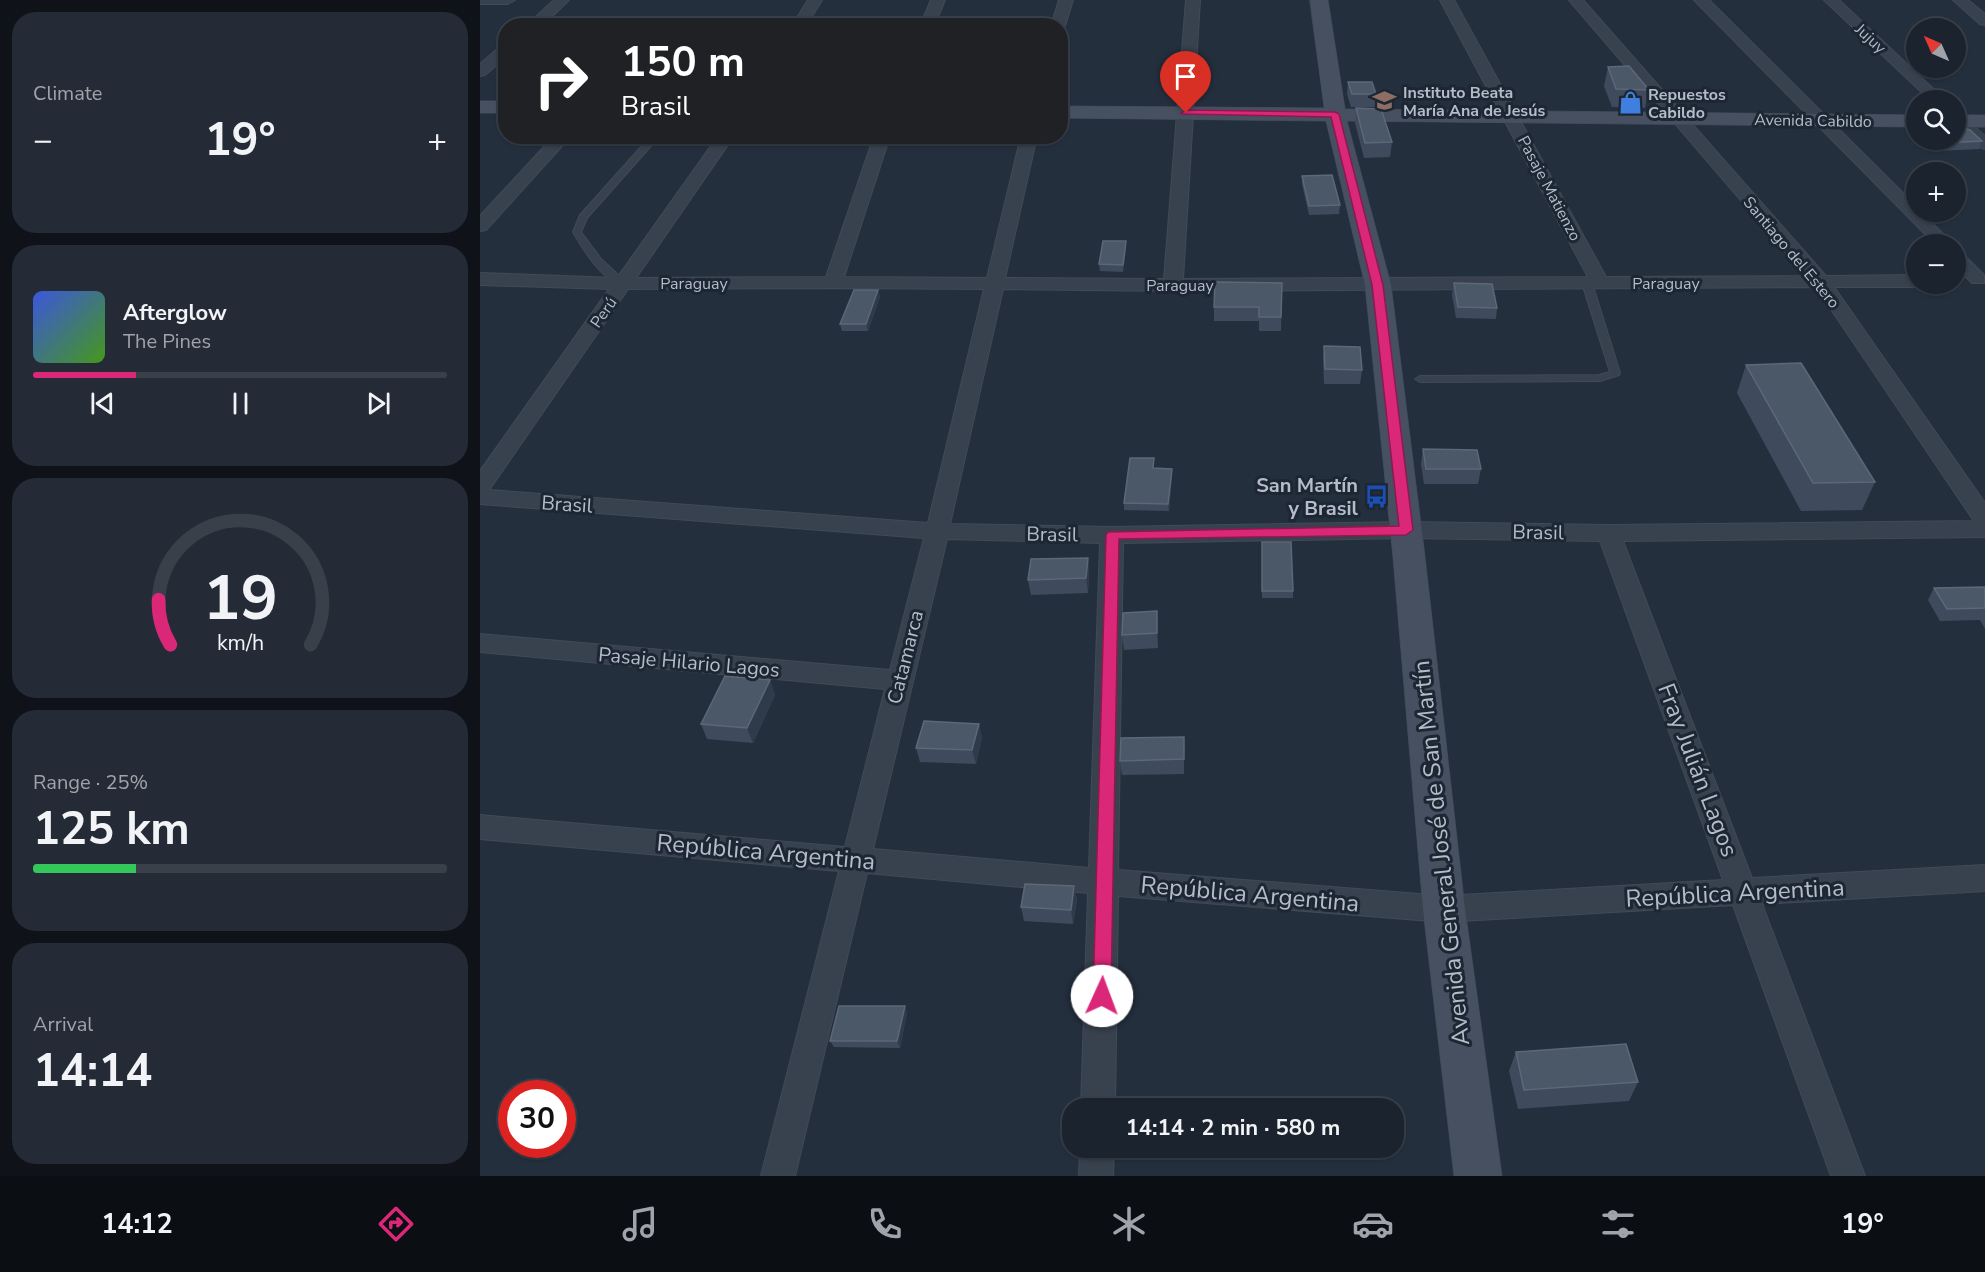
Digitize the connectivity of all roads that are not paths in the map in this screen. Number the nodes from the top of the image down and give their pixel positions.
1 (480, 0) edge
2 (508, 0) edge
3 (562, 0) edge
4 (815, 0) edge
5 (938, 0) edge
6 (1065, 0) edge
7 (1193, 0) edge
8 (1319, 0) edge
9 (1447, 0) edge
10 (1576, 0) edge
11 (1701, 0) edge
12 (1831, 0) edge
13 (1960, 0) edge
14 (542, 18) edge
15 (804, 18) edge
16 (930, 18) edge
17 (1060, 18) edge
18 (1985, 21) edge
19 (498, 56) edge
20 (480, 72) edge
21 (1927, 90) edge
22 (480, 107) edge
23 (498, 107) edge
24 (1068, 112) edge
25 (1186, 113) junction
26 (1335, 114) junction
27 (1511, 116) junction
28 (1676, 117) junction
29 (1821, 120) junction
30 (1906, 121) edge
31 (1966, 121) edge
32 (1985, 122) edge
33 (1966, 128) edge
34 (556, 144) edge
35 (648, 144) edge
36 (720, 144) edge
37 (879, 144) edge
38 (1027, 144) edge
39 (1985, 144) edge
40 (480, 226) edge
41 (1934, 234) edge
42 (1966, 266) edge
43 (480, 279) edge
44 (1981, 279) edge
45 (1966, 280) edge
46 (1906, 281) edge
47 (833, 282) junction
48 (1593, 283) junction
49 (1822, 283) junction
50 (623, 284) junction
51 (995, 284) junction
52 (1173, 285) junction
53 (1378, 285) junction
54 (1420, 379) dead end
55 (480, 487) edge
56 (480, 497) edge
57 (1985, 520) edge
58 (1985, 529) edge
59 (1406, 530) junction
60 (938, 531) junction
61 (1609, 533) junction
62 (1112, 535) junction
63 (480, 643) edge
64 (899, 681) junction
65 (480, 827) edge
66 (855, 859) junction
67 (1985, 878) edge
68 (1106, 882) junction
69 (1744, 893) junction
70 (1444, 909) junction
71 (1098, 1098) edge
72 (1097, 1158) edge
73 (778, 1176) edge
74 (1096, 1176) edge
75 (1478, 1176) edge
76 (1848, 1176) edge

1 - 2 street
3 - 14 street
4 - 15 street
5 - 16 street
6 - 17 street
7 - 25 street
8 - 26 street, Avenida General José de San Martín
9 - 27 street, Pasaje Matienzo
10 - 28 street, Santiago del Estero
11 - 29 street
12 - 21 street, Jujuy
13 - 18 street
19 - 20 street
22 - 23 street
24 - 25 street, Avenida Cabildo
25 - 26 street, Avenida Cabildo
25 - 52 street
26 - 27 street, Avenida Cabildo
26 - 53 street, Avenida General José de San Martín
27 - 28 street, Avenida Cabildo
27 - 48 street, Pasaje Matienzo
28 - 29 street, Avenida Cabildo
28 - 49 street, Santiago del Estero
29 - 30 street, Avenida Cabildo
29 - 41 street
31 - 32 street
33 - 39 street
34 - 40 street
35 - 50 lane
36 - 50 street, Perú
37 - 47 street
38 - 51 street, Catamarca
42 - 44 street
43 - 50 street, Paraguay
44 - 45 street
46 - 49 street, Paraguay
47 - 50 street, Paraguay
47 - 51 street, Paraguay
48 - 49 street, Paraguay
48 - 53 street, Paraguay
48 - 54 lane
49 - 57 street, Santiago del Estero
50 - 55 street, Perú
51 - 52 street, Paraguay
51 - 60 street, Catamarca
52 - 53 street, Paraguay
53 - 59 street, Avenida General José de San Martín
56 - 60 street, Brasil
58 - 61 street, Brasil
59 - 61 street, Brasil
59 - 62 street, Brasil
59 - 70 street, Avenida General José de San Martín
60 - 62 street, Brasil
60 - 64 street, Catamarca
61 - 69 street, Fray Julián Lagos
62 - 68 street
63 - 64 street, Pasaje Hilario Lagos
64 - 66 street, Catamarca
65 - 66 street, República Argentina
66 - 68 street, República Argentina
66 - 73 street, Catamarca
67 - 69 street, República Argentina
68 - 70 street, República Argentina
68 - 71 street
69 - 70 street, República Argentina
69 - 76 street, Fray Julián Lagos
70 - 75 street, Avenida General José de San Martín
72 - 74 street

